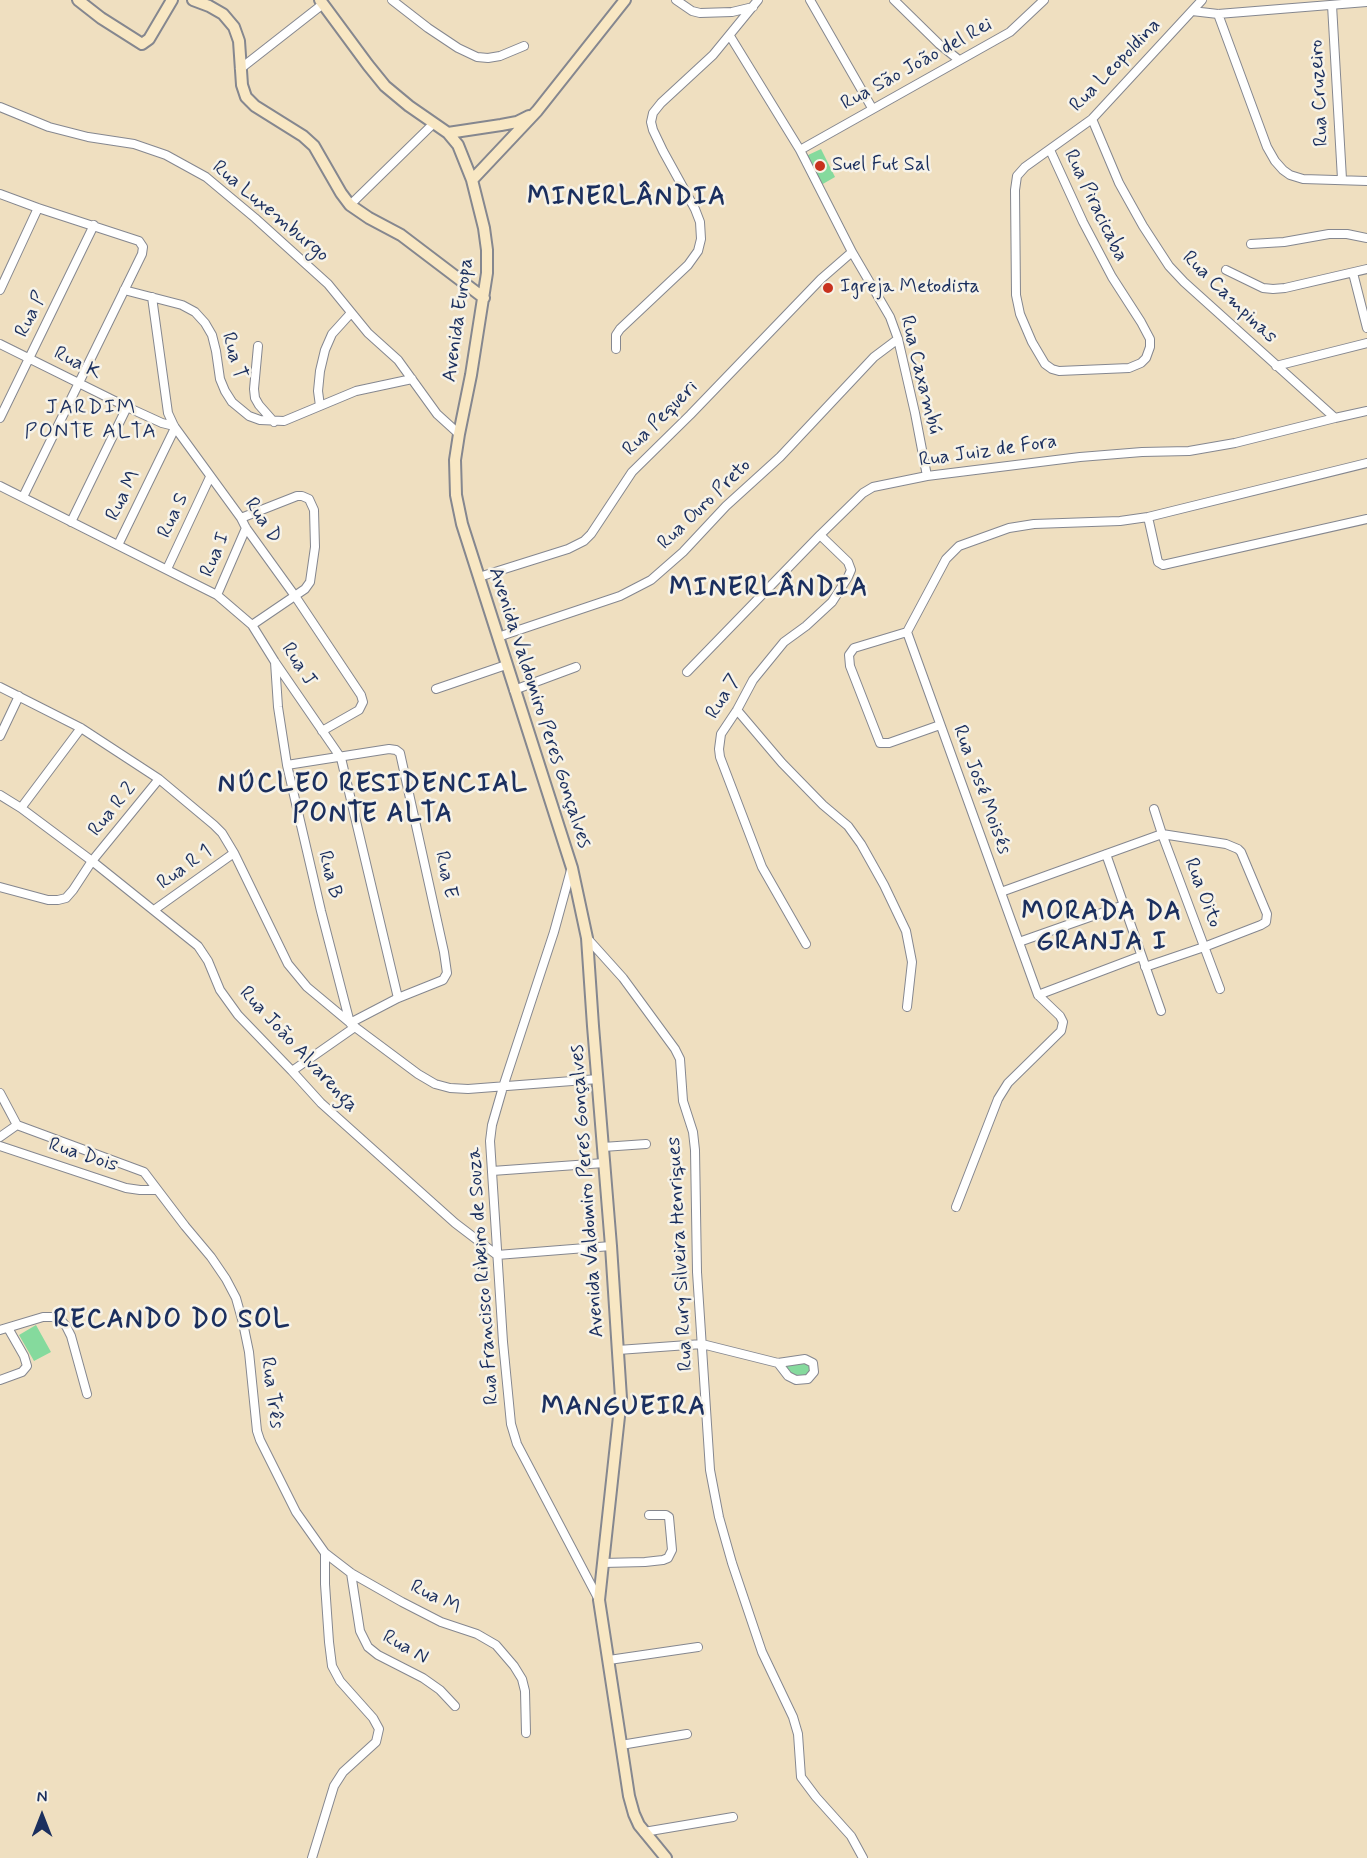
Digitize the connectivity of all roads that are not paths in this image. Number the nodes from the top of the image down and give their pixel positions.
1 (78, 0) edge
2 (172, 0) edge
3 (193, 0) edge
4 (392, 0) edge
5 (625, 0) edge
6 (676, 0) edge
7 (758, 0) edge
8 (810, 0) edge
9 (894, 0) edge
10 (1044, 0) edge
11 (1202, 0) edge
12 (322, 2) edge
13 (1367, 2) edge
14 (1332, 5) junction
15 (753, 7) junction
16 (1192, 11) junction
17 (1218, 14) junction
18 (730, 36) junction
19 (524, 46) dead end
20 (958, 60) junction
21 (240, 69) junction
22 (0, 107) edge
23 (872, 108) junction
24 (537, 111) junction
25 (1092, 119) junction
26 (433, 124) junction
27 (501, 125) junction
28 (448, 133) junction
29 (510, 140) junction
30 (800, 150) junction
31 (1050, 150) junction
32 (1342, 179) junction
33 (472, 180) junction
34 (1367, 181) edge
35 (0, 194) edge
36 (350, 205) junction
37 (38, 208) junction
38 (94, 225) junction
39 (1367, 238) edge
40 (1251, 244) dead end
41 (852, 252) junction
42 (1367, 269) edge
43 (1226, 270) dead end
44 (1353, 273) junction
45 (0, 290) edge
46 (124, 290) junction
47 (152, 297) junction
48 (484, 298) junction
49 (351, 313) junction
50 (1367, 328) edge
51 (898, 339) junction
52 (1367, 343) edge
53 (0, 344) edge
54 (258, 346) dead end
55 (615, 349) dead end
56 (29, 358) junction
57 (1276, 366) junction
58 (412, 379) junction
59 (78, 383) junction
60 (320, 406) junction
61 (127, 407) junction
62 (1367, 411) edge
63 (0, 418) edge
64 (1335, 418) junction
65 (274, 422) junction
66 (174, 427) junction
67 (459, 434) junction
68 (1367, 463) edge
69 (927, 476) junction
70 (210, 477) junction
71 (0, 486) edge
72 (22, 497) junction
73 (1148, 517) junction
74 (241, 518) junction
75 (1367, 519) edge
76 (71, 522) junction
77 (462, 524) joint
78 (246, 528) junction
79 (820, 535) junction
80 (118, 545) junction
81 (167, 569) junction
82 (479, 577) junction
83 (217, 595) junction
84 (295, 596) junction
85 (252, 625) junction
86 (907, 632) junction
87 (498, 637) junction
88 (275, 662) junction
89 (506, 665) junction
90 (576, 667) dead end
91 (687, 672) dead end
92 (0, 687) edge
93 (436, 689) dead end
94 (514, 690) junction
95 (19, 696) junction
96 (737, 710) junction
97 (939, 725) junction
98 (81, 728) junction
99 (321, 731) junction
100 (0, 736) edge
101 (341, 758) junction
102 (288, 765) junction
103 (159, 779) junction
104 (0, 795) edge
105 (21, 808) junction
106 (1154, 809) dead end
107 (1162, 834) junction
108 (234, 853) junction
109 (1106, 854) junction
110 (92, 861) junction
111 (572, 868) junction
112 (0, 887) edge
113 (1001, 892) junction
114 (578, 896) junction
115 (564, 897) junction
116 (1124, 905) junction
117 (154, 910) junction
118 (587, 938) junction
119 (1019, 942) junction
120 (806, 944) dead end
121 (1204, 947) junction
122 (1141, 956) junction
123 (1146, 967) junction
124 (1220, 989) dead end
125 (1038, 995) junction
126 (398, 998) junction
127 (907, 1007) dead end
128 (1161, 1011) dead end
129 (352, 1025) junction
130 (292, 1071) junction
131 (598, 1079) junction
132 (503, 1087) junction
133 (0, 1094) edge
134 (17, 1125) junction
135 (0, 1137) edge
136 (646, 1144) dead end
137 (0, 1146) edge
138 (603, 1147) junction
139 (604, 1162) junction
140 (492, 1171) junction
141 (157, 1190) junction
142 (956, 1207) dead end
143 (611, 1246) junction
144 (497, 1255) junction
145 (4, 1329) edge
146 (702, 1344) junction
147 (618, 1350) junction
148 (778, 1363) dead end
149 (0, 1380) edge
150 (87, 1394) dead end
151 (649, 1515) dead end
152 (325, 1553) junction
153 (603, 1563) junction
154 (351, 1573) junction
155 (599, 1600) junction
156 (698, 1647) dead end
157 (609, 1660) junction
158 (455, 1706) dead end
159 (526, 1732) dead end
160 (687, 1734) dead end
161 (621, 1745) junction
162 (734, 1817) dead end
163 (644, 1832) junction
164 (312, 1858) edge
165 (666, 1858) edge
166 (863, 1858) edge

1 - 2 street
3 - 21 street
4 - 19 street
5 - 24 street
6 - 15 street
7 - 15 street
8 - 23 street
9 - 20 street
10 - 20 street, Rua São João del Rei
11 - 16 street, Rua Leopoldina
12 - 21 street
12 - 26 street, Avenida Europa
13 - 14 street
14 - 17 street
14 - 32 street, Rua Cruzeiro
15 - 18 street
16 - 17 street
16 - 25 street, Rua Leopoldina
17 - 32 street
18 - 30 street, Rua Caxambú
18 - 55 street
20 - 23 street, Rua São João del Rei
21 - 36 street
22 - 49 street, Rua Luxemburgo
23 - 30 street, Rua São João del Rei
24 - 27 street
24 - 29 street
25 - 31 street, Rua Leopoldina
25 - 57 street, Rua Campinas
26 - 28 street, Avenida Europa
26 - 36 street
27 - 28 street
27 - 29 street
28 - 33 street, Avenida Europa
29 - 33 street
30 - 41 street, Rua Caxambú
31 - 31 street, Rua Piracicaba
32 - 34 street
33 - 48 street, Avenida Europa
35 - 37 street
36 - 48 street
37 - 38 street
37 - 45 street
38 - 46 street
38 - 56 street, Rua P
39 - 40 street
41 - 51 street, Rua Caxambú
41 - 82 street, Rua Pequeri
42 - 44 street
43 - 44 street
44 - 50 street
46 - 47 street, Rua T
46 - 59 street
47 - 65 street, Rua T
47 - 66 street, Rua D
48 - 67 street, Avenida Europa
49 - 58 street, Rua Luxemburgo
49 - 60 street
51 - 69 street, Rua Caxambú
51 - 87 street, Rua Ouro Preto
52 - 57 street
53 - 56 street, Rua K
54 - 65 street, Rua T
56 - 59 street, Rua K
56 - 63 street, Rua P
57 - 64 street, Rua Campinas
58 - 60 street
58 - 67 street, Rua Luxemburgo
59 - 61 street, Rua K
59 - 72 street
60 - 65 street
61 - 66 street, Rua K
61 - 76 street
62 - 64 street, Rua Juiz de Fora
64 - 69 street, Rua Juiz de Fora
66 - 70 street, Rua D
66 - 80 street, Rua M
67 - 77 street, Avenida Europa
68 - 73 street
69 - 79 street, Rua Juiz de Fora
70 - 74 street, Rua D
70 - 81 street, Rua S
71 - 72 street, Rua J
72 - 76 street, Rua J
73 - 75 street
73 - 86 street
74 - 78 street, Rua D
74 - 84 street
76 - 80 street, Rua J
77 - 82 street, Avenida Valdomiro Peres Gonçalves
78 - 83 street, Rua I
78 - 84 street, Rua D
79 - 91 street, Rua Juiz de Fora
79 - 96 street, Rua 7
80 - 81 street, Rua J
81 - 83 street, Rua J
82 - 87 street, Avenida Valdomiro Peres Gonçalves
83 - 85 street, Rua J
84 - 85 street
84 - 99 street, Rua D
85 - 88 street, Rua J
86 - 97 street, Rua José Moisés
86 - 97 street
87 - 89 street, Avenida Valdomiro Peres Gonçalves
88 - 99 street, Rua J
88 - 102 street, Rua B
89 - 93 street
89 - 94 street, Avenida Valdomiro Peres Gonçalves
90 - 94 street
92 - 95 street
94 - 111 street, Avenida Valdomiro Peres Gonçalves
95 - 98 street
95 - 100 street
96 - 120 street, Rua 7
96 - 127 street
97 - 113 street, Rua José Moisés
98 - 103 street
98 - 105 street
99 - 101 street, Rua J
101 - 102 street, Rua E
101 - 126 street, Rua J
101 - 126 street, Rua E
102 - 129 street, Rua B
103 - 108 street
103 - 110 street, Rua R 2
104 - 105 street, Rua João Alvarenga
105 - 110 street, Rua João Alvarenga
106 - 107 street, Rua Oito
107 - 109 street
107 - 121 street, Rua Oito
107 - 121 street
108 - 117 street, Rua R 1
108 - 129 street
109 - 113 street
109 - 116 street
110 - 112 street, Rua R 2
110 - 117 street, Rua João Alvarenga
111 - 114 street, Avenida Valdomiro Peres Gonçalves
111 - 115 street, Rua Francisco Ribeiro de Souza
113 - 119 street, Rua José Moisés
114 - 115 street
114 - 118 street, Avenida Valdomiro Peres Gonçalves
115 - 132 street, Rua Francisco Ribeiro de Souza
116 - 119 street
116 - 122 street
117 - 130 street, Rua João Alvarenga
118 - 131 street, Avenida Valdomiro Peres Gonçalves
118 - 146 street, Rua Rury Silveira Henriques
119 - 125 street, Rua José Moisés
121 - 123 street
121 - 124 street, Rua Oito
122 - 123 street
122 - 125 street
123 - 128 street
125 - 142 street, Rua José Moisés
126 - 129 street, Rua E
129 - 130 street, Rua E
129 - 132 street
130 - 144 street, Rua João Alvarenga
131 - 132 street
131 - 138 street, Avenida Valdomiro Peres Gonçalves
132 - 140 street, Rua Francisco Ribeiro de Souza
133 - 134 street
134 - 135 street
134 - 141 street, Rua Três
136 - 138 street
137 - 141 street, Rua Dois
138 - 139 street, Avenida Valdomiro Peres Gonçalves
139 - 140 street
139 - 143 street, Avenida Valdomiro Peres Gonçalves
140 - 144 street, Rua Francisco Ribeiro de Souza
141 - 152 street, Rua Três
143 - 144 street
143 - 147 street, Avenida Valdomiro Peres Gonçalves
144 - 155 street, Rua Francisco Ribeiro de Souza
145 - 149 street
145 - 150 street
146 - 147 street
146 - 148 street
146 - 166 street, Rua Rury Silveira Henriques
147 - 153 street, Avenida Valdomiro Peres Gonçalves
151 - 153 street
152 - 154 street, Rua M
152 - 164 street
153 - 155 street, Avenida Valdomiro Peres Gonçalves
154 - 158 street, Rua N
154 - 159 street, Rua M
155 - 157 street, Avenida Valdomiro Peres Gonçalves
156 - 157 street
157 - 161 street, Avenida Valdomiro Peres Gonçalves
160 - 161 street
161 - 163 street, Avenida Valdomiro Peres Gonçalves
162 - 163 street
163 - 165 street, Avenida Valdomiro Peres Gonçalves

